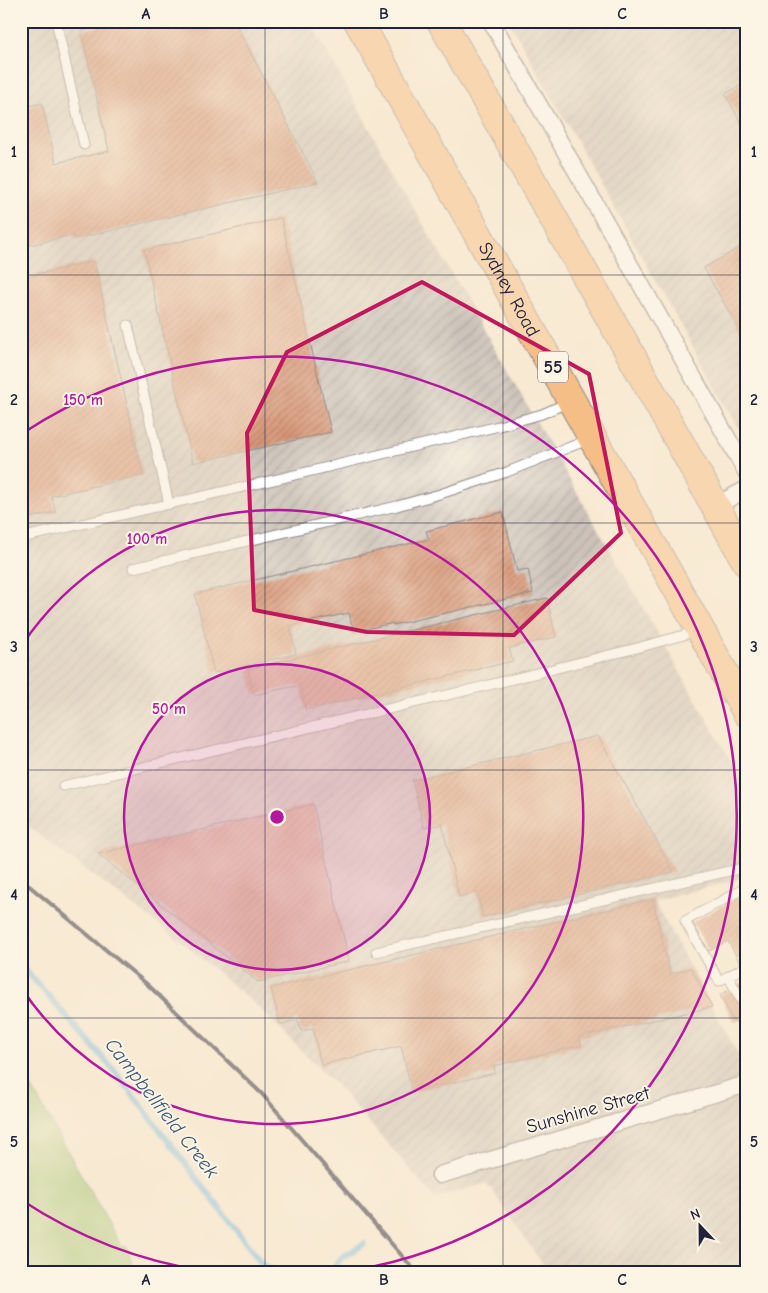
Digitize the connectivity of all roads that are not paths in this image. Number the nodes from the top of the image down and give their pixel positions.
1 (56, 21) edge
2 (358, 21) edge
3 (441, 21) edge
4 (490, 21) edge
5 (84, 145) dead end
6 (128, 325) dead end
7 (572, 401) junction
8 (593, 438) junction
9 (747, 473) edge
10 (747, 489) edge
11 (169, 504) junction
12 (715, 506) junction
13 (21, 538) edge
14 (747, 563) edge
15 (133, 568) dead end
16 (699, 627) junction
17 (747, 713) edge
18 (63, 786) dead end
19 (747, 867) edge
20 (747, 887) edge
21 (376, 952) dead end
22 (747, 966) edge
23 (728, 976) junction
24 (747, 1010) edge
25 (747, 1084) edge
26 (440, 1175) dead end

1 - 5 lane
2 - 7 highway, Sydney Road / 55
3 - 12 highway
4 - 9 street
6 - 11 lane
7 - 8 highway, Sydney Road / 55
7 - 11 lane
8 - 15 lane
8 - 16 highway, Sydney Road / 55
10 - 12 street
11 - 13 lane
12 - 14 highway
16 - 17 highway, Sydney Road / 55
16 - 18 lane
19 - 21 lane
20 - 23 lane
22 - 23 lane
23 - 24 lane
25 - 26 street, Sunshine Street

